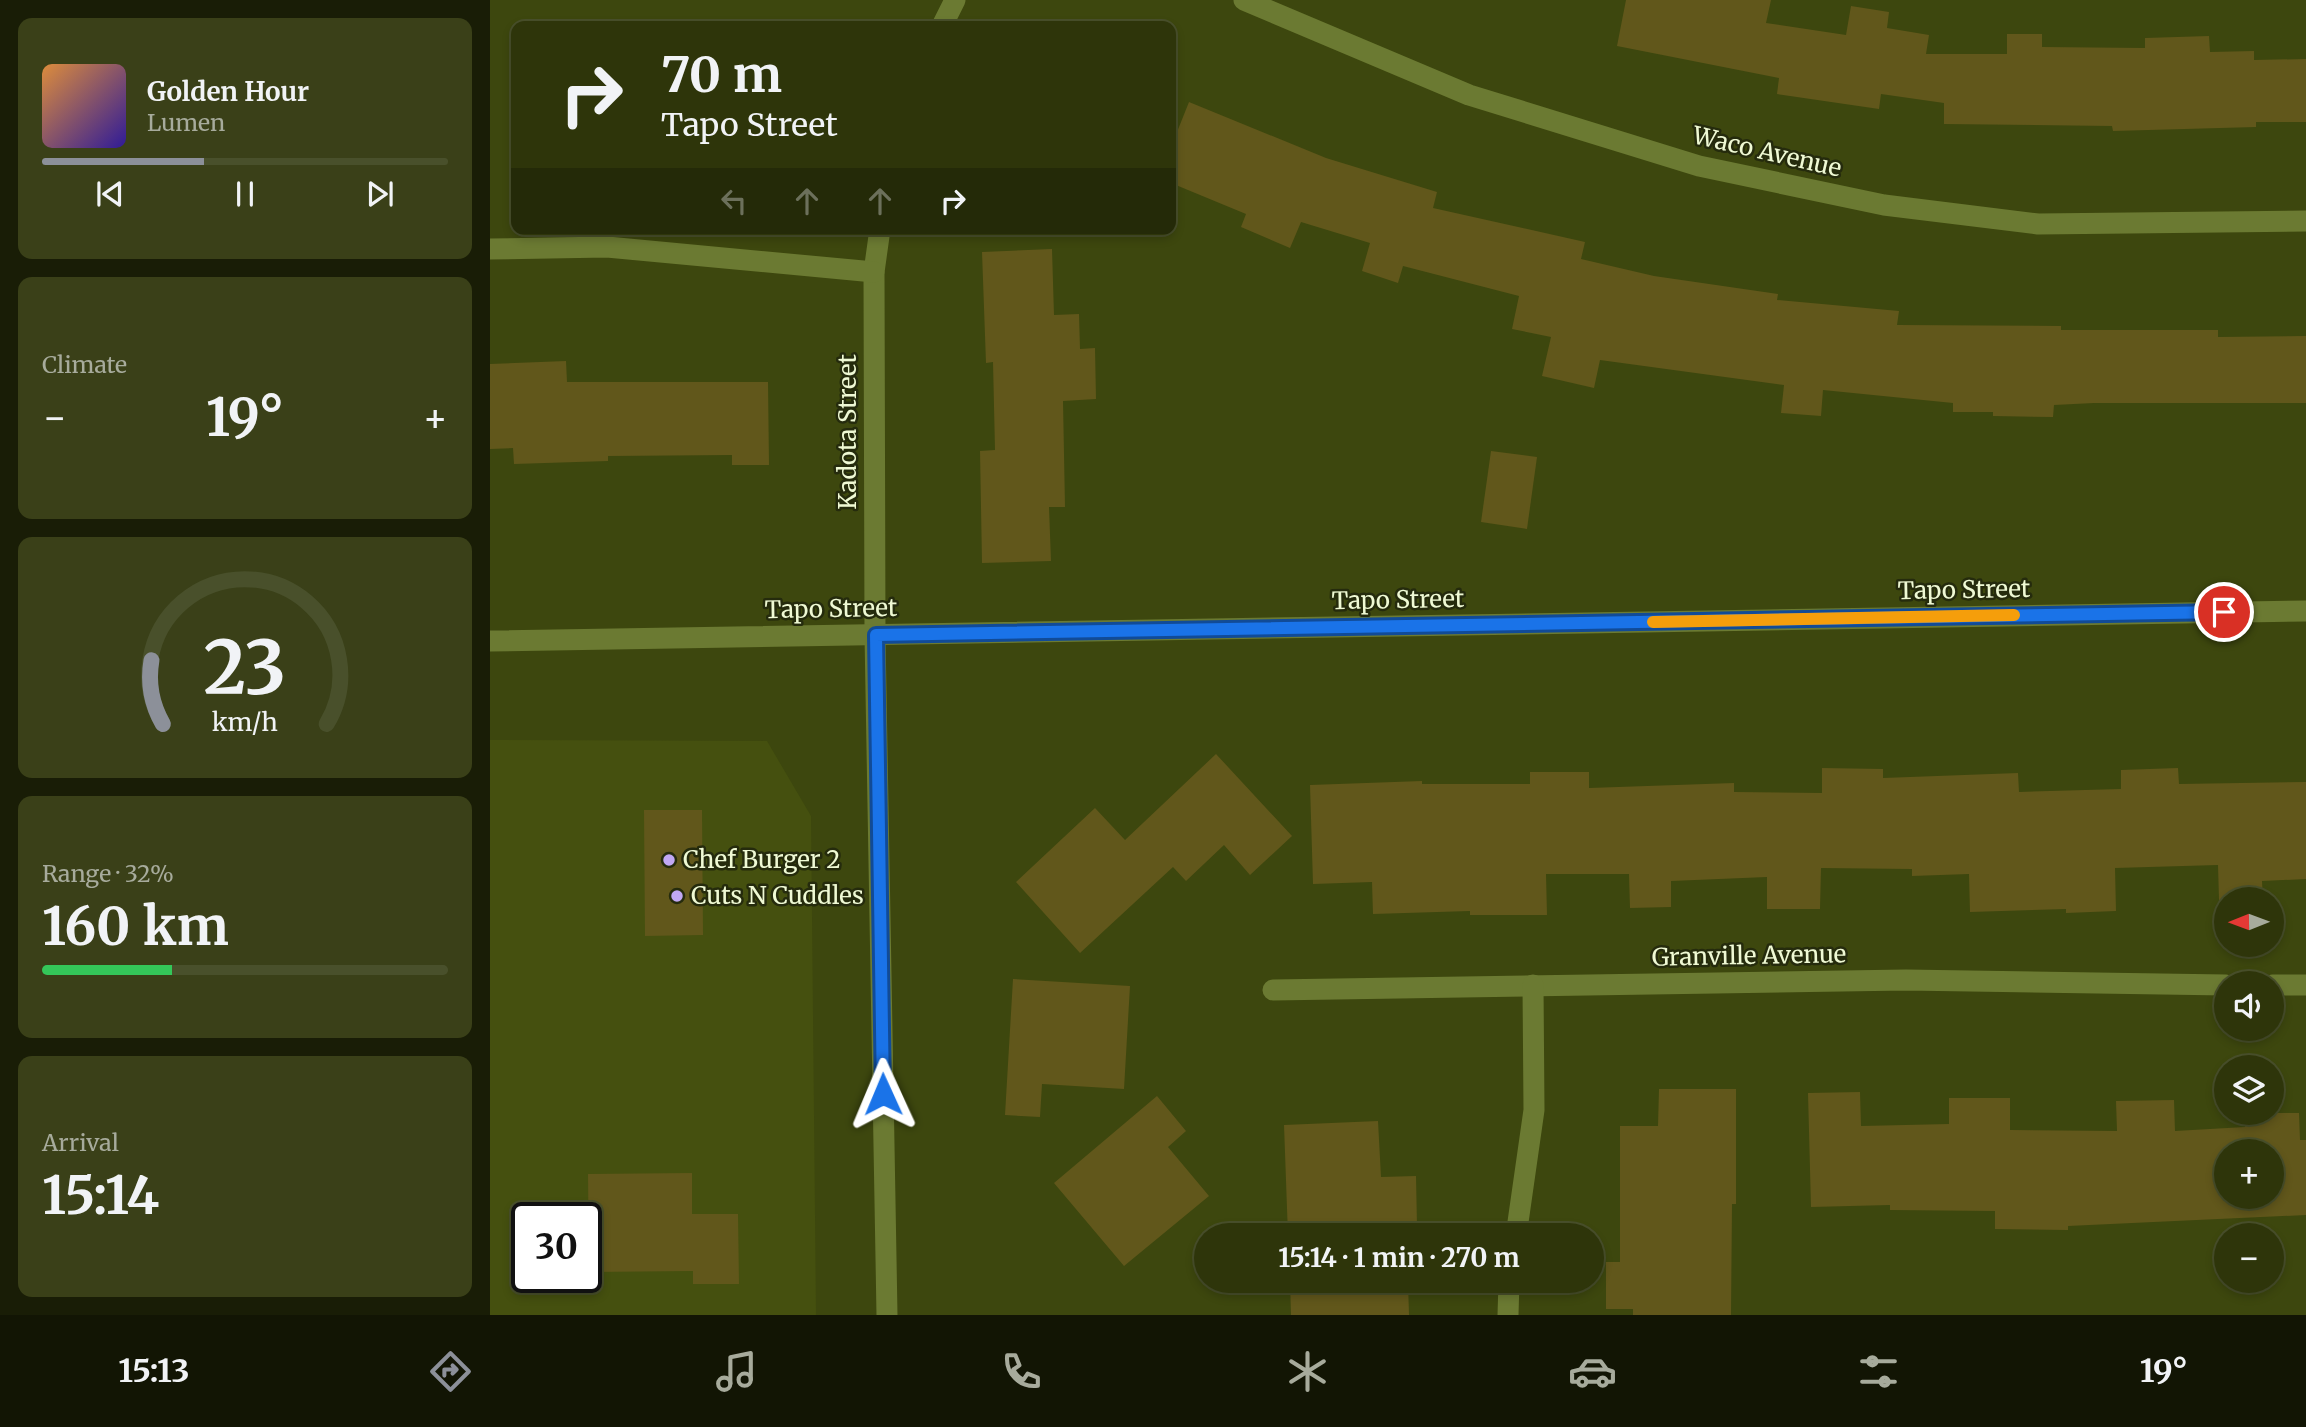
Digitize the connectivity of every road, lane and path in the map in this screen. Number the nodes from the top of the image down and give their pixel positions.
1 (955, 0) edge
2 (1244, 0) edge
3 (944, 21) edge
4 (2306, 221) edge
5 (879, 235) edge
6 (490, 249) edge
7 (873, 272) junction
8 (2306, 611) edge
9 (876, 635) junction
10 (490, 641) edge
11 (1533, 985) junction
12 (2214, 985) edge
13 (2284, 985) edge
14 (2306, 985) edge
15 (1273, 990) dead end
16 (1518, 1223) edge
17 (1509, 1293) edge
18 (887, 1315) edge
19 (1508, 1315) edge

1 - 3 street
2 - 4 street, Waco Avenue
5 - 7 street, Kadota Street
6 - 7 street
7 - 9 street, Kadota Street
8 - 9 street, Tapo Street
9 - 10 street, Tapo Street
9 - 18 street, Kadota Street
11 - 12 street, Granville Avenue
11 - 15 street, Granville Avenue
11 - 16 street
13 - 14 street
17 - 19 street

